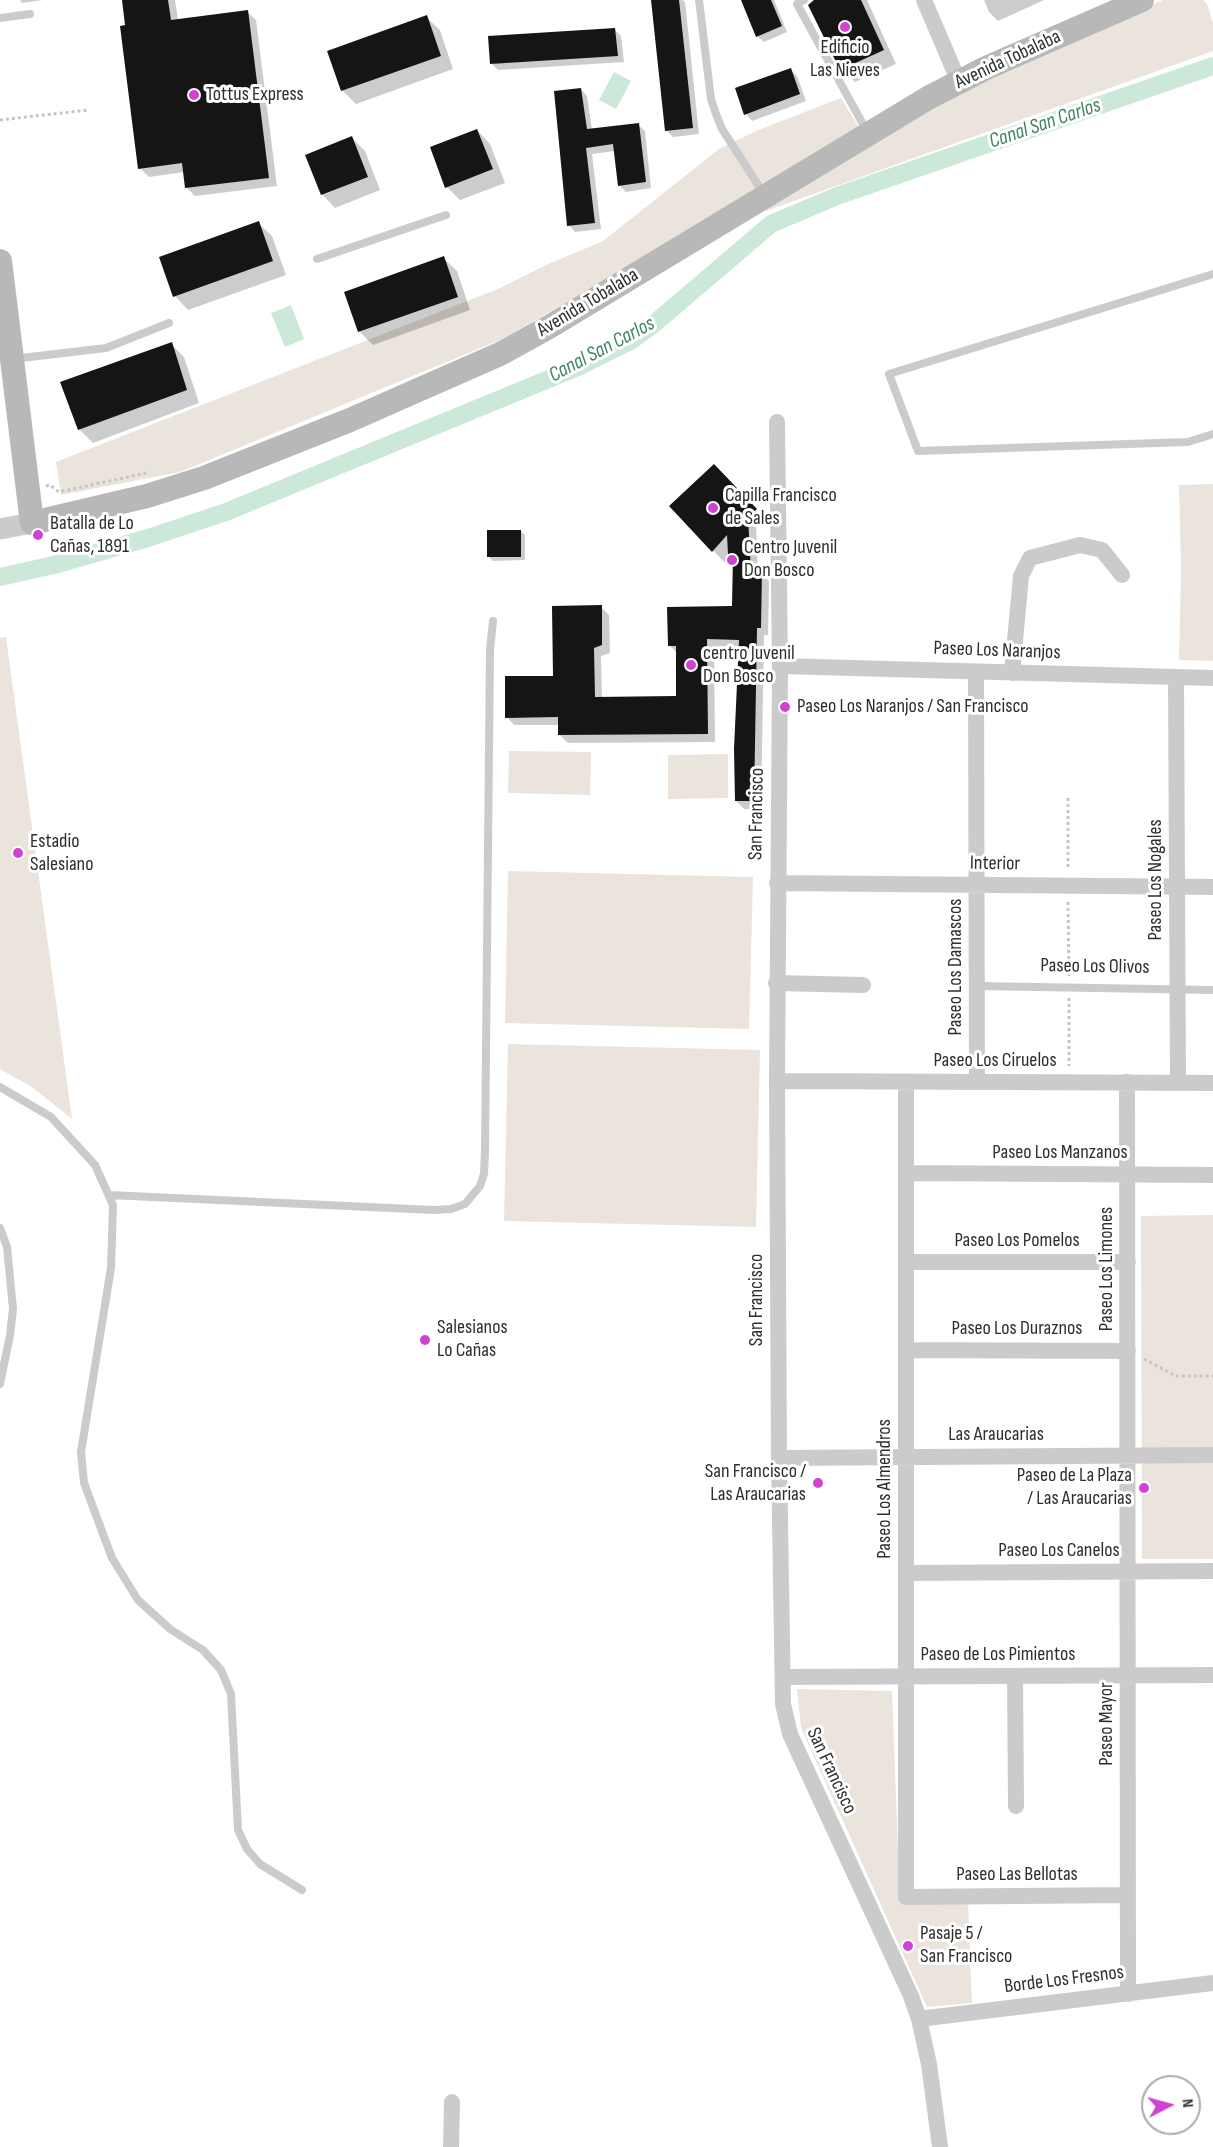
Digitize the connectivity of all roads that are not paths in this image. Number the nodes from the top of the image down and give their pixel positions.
1 (699, 0) edge
2 (804, 0) edge
3 (924, 0) edge
4 (1142, 0) edge
5 (30, 14) dead end
6 (0, 18) edge
7 (959, 82) junction
8 (864, 126) dead end
9 (766, 196) junction
10 (446, 215) dead end
11 (317, 259) dead end
12 (0, 261) edge
13 (1213, 274) edge
14 (169, 324) dead end
15 (12, 359) junction
16 (777, 422) dead end
17 (1213, 434) edge
18 (32, 522) junction
19 (0, 529) edge
20 (1122, 575) dead end
21 (494, 621) dead end
22 (780, 666) junction
23 (976, 672) junction
24 (1012, 673) junction
25 (1176, 677) junction
26 (1213, 678) edge
27 (777, 883) junction
28 (976, 884) junction
29 (1177, 886) junction
30 (1213, 886) edge
31 (776, 983) junction
32 (864, 985) dead end
33 (977, 986) junction
34 (1178, 990) junction
35 (1213, 990) edge
36 (777, 1081) junction
37 (906, 1082) junction
38 (977, 1082) junction
39 (1127, 1082) junction
40 (1178, 1082) junction
41 (1213, 1083) edge
42 (0, 1087) edge
43 (906, 1173) junction
44 (1127, 1174) junction
45 (1213, 1175) edge
46 (109, 1195) junction
47 (0, 1228) edge
48 (906, 1262) junction
49 (1128, 1262) junction
50 (906, 1350) junction
51 (1128, 1351) junction
52 (0, 1384) edge
53 (1129, 1455) junction
54 (1213, 1455) edge
55 (906, 1457) junction
56 (779, 1458) junction
57 (1128, 1571) junction
58 (1213, 1571) edge
59 (906, 1573) junction
60 (1213, 1675) edge
61 (1015, 1676) junction
62 (1128, 1676) junction
63 (783, 1677) junction
64 (906, 1677) junction
65 (1016, 1806) dead end
66 (302, 1890) dead end
67 (1128, 1895) junction
68 (906, 1897) joint
69 (1213, 1983) edge
70 (1128, 1994) junction
71 (919, 2019) junction
72 (452, 2102) dead end
73 (451, 2147) edge
74 (940, 2147) edge

1 - 9 lane
2 - 8 lane
3 - 7 street
4 - 7 main road, Avenida Tobalaba
5 - 6 lane
7 - 9 main road, Avenida Tobalaba
9 - 18 main road, Avenida Tobalaba
10 - 11 lane
12 - 15 main road
13 - 17 lane
14 - 15 lane
15 - 18 main road
16 - 22 street, San Francisco
18 - 19 street, Avenida Tobalaba
20 - 24 street
21 - 46 lane
22 - 23 street, Paseo Los Naranjos
22 - 27 street, San Francisco
23 - 24 street, Paseo Los Naranjos
23 - 28 street, Paseo Los Damascos
24 - 25 street, Paseo Los Naranjos
25 - 26 street, Paseo Los Naranjos
25 - 29 street, Paseo Los Nogales
27 - 28 street, Interior
27 - 31 street, San Francisco
28 - 29 street, Interior
28 - 33 street, Paseo Los Damascos
29 - 30 street, Interior
29 - 34 street, Paseo Los Nogales
31 - 32 street
31 - 36 street, San Francisco
33 - 34 lane, Paseo Los Olivos
33 - 38 street, Paseo Los Damascos
34 - 35 lane, Paseo Los Olivos
34 - 40 street, Paseo Los Nogales
36 - 37 street, Paseo Los Ciruelos
36 - 56 street, San Francisco
37 - 38 street, Paseo Los Ciruelos
37 - 43 street, Paseo Los Almendros
38 - 39 street, Paseo Los Ciruelos
39 - 40 street, Paseo Los Ciruelos
39 - 44 street, Paseo Los Limones
40 - 41 street, Paseo Los Ciruelos
42 - 46 lane
43 - 44 street, Paseo Los Manzanos
43 - 48 street, Paseo Los Almendros
44 - 45 street, Paseo Los Manzanos
44 - 49 street, Paseo Los Limones
46 - 66 lane
47 - 52 lane
48 - 49 street, Paseo Los Pomelos
48 - 50 street, Paseo Los Almendros
49 - 51 street, Paseo Los Limones
50 - 51 street, Paseo Los Duraznos
50 - 55 street, Paseo Los Almendros
51 - 53 street, Paseo Los Limones
53 - 54 street, Las Araucarias
53 - 55 street, Las Araucarias
53 - 57 street, Paseo Mayor
55 - 56 street, Las Araucarias
55 - 59 street, Paseo Los Almendros
56 - 63 street, San Francisco
57 - 58 street, Paseo Los Canelos
57 - 59 street, Paseo Los Canelos
57 - 62 street, Paseo Mayor
59 - 64 street, Paseo Los Almendros
60 - 62 street, Paseo de Los Pimientos
61 - 62 street, Paseo de Los Pimientos
61 - 64 street, Paseo de Los Pimientos
61 - 65 street
62 - 67 street, Paseo Mayor
63 - 64 street, Paseo de Los Pimientos
63 - 71 street, San Francisco
64 - 68 street, Paseo Los Almendros
67 - 68 street, Paseo Las Bellotas
67 - 70 street, Paseo Mayor
69 - 70 street, Borde Los Fresnos
70 - 71 street, Borde Los Fresnos
71 - 74 street, San Francisco
72 - 73 street

